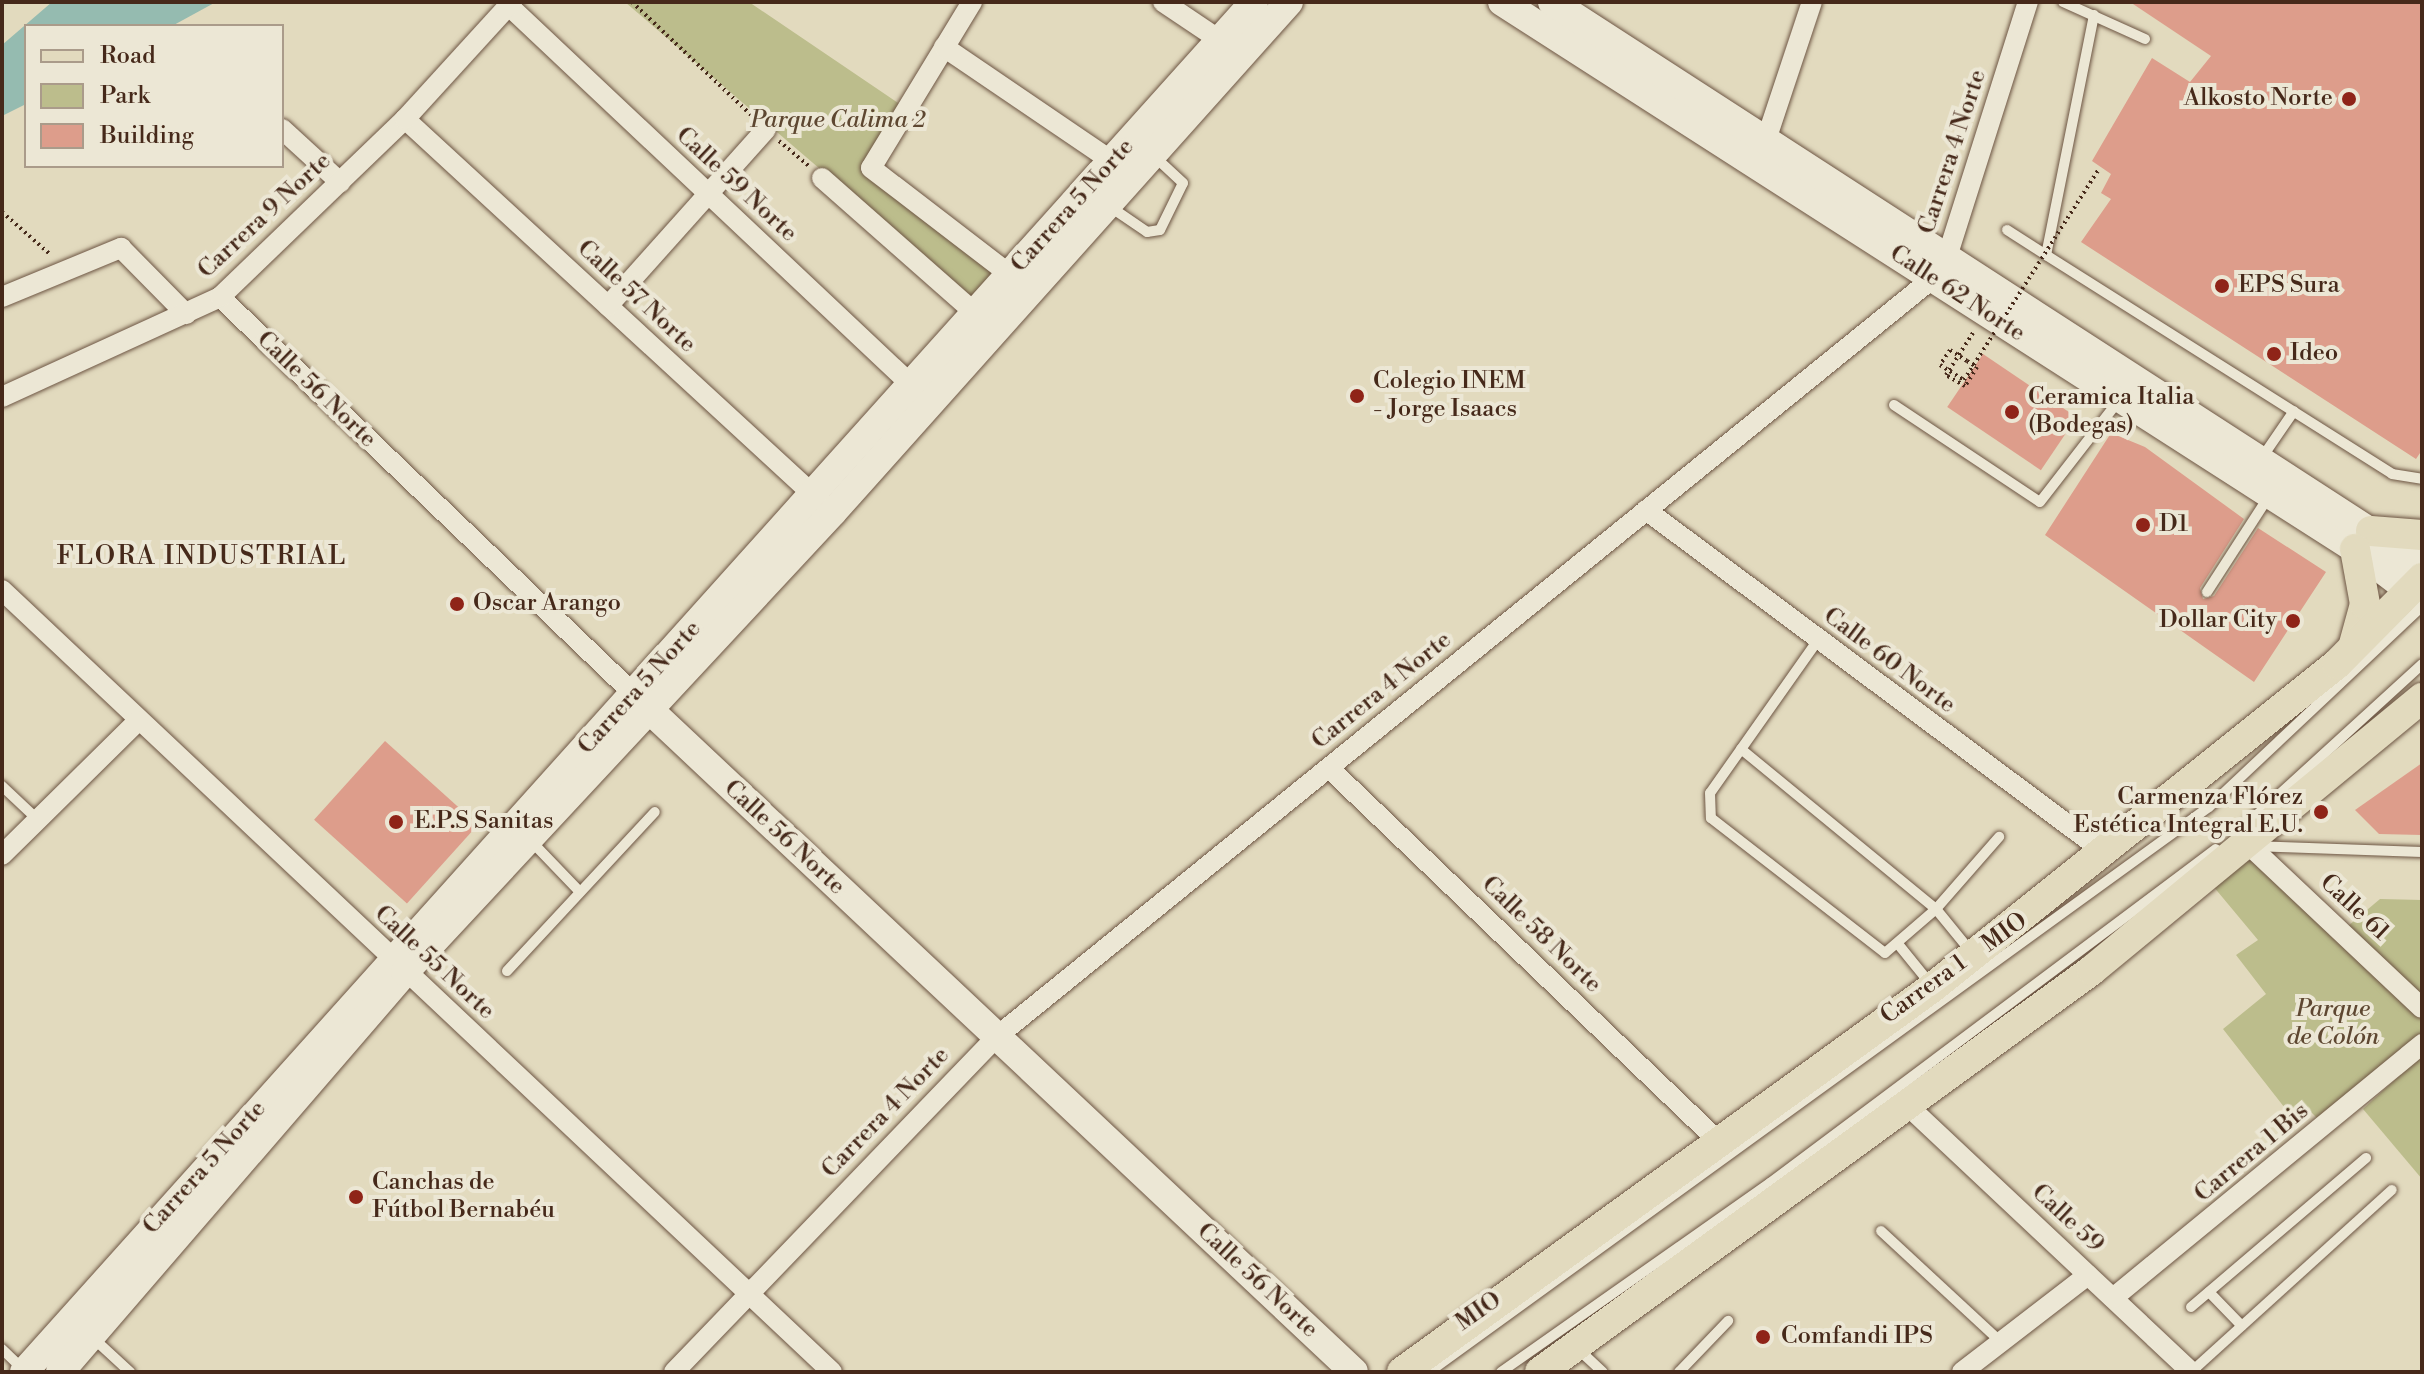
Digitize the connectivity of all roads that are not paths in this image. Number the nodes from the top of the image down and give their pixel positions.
1 (972, 2) edge
2 (1163, 2) edge
3 (1254, 2) edge
4 (1289, 2) edge
5 (1502, 2) edge
6 (1552, 2) edge
7 (1812, 2) edge
8 (2028, 2) edge
9 (2063, 2) edge
10 (510, 4) edge
11 (2094, 15) junction
12 (2145, 39) dead end
13 (944, 47) junction
14 (1231, 48) junction
15 (405, 119) junction
16 (766, 129) road end
17 (284, 131) edge
18 (1766, 140) junction
19 (1152, 155) junction
20 (1123, 169) junction
21 (822, 178) road end
22 (340, 182) junction
23 (709, 197) junction
24 (1108, 204) junction
25 (2007, 230) dead end
26 (2046, 255) junction
27 (1939, 268) junction
28 (1020, 283) junction
29 (2, 297) edge
30 (220, 297) junction
31 (608, 306) junction
32 (186, 314) junction
33 (976, 314) junction
34 (921, 394) junction
35 (2, 397) edge
36 (2120, 398) junction
37 (1894, 405) dead end
38 (2294, 411) junction
39 (2261, 459) junction
40 (2422, 479) edge
41 (810, 493) junction
42 (2270, 494) junction
43 (1646, 510) junction
44 (833, 512) junction
45 (2422, 535) edge
46 (2363, 540) junction
47 (2420, 588) edge
48 (2, 590) edge
49 (2207, 592) dead end
50 (1818, 640) junction
51 (2354, 644) junction
52 (2422, 664) edge
53 (643, 704) junction
54 (2417, 705) edge
55 (138, 721) junction
56 (1741, 749) junction
57 (1329, 768) junction
58 (2, 786) edge
59 (655, 812) dead end
60 (36, 818) junction
61 (1999, 837) dead end
62 (532, 842) junction
63 (2250, 846) junction
64 (2103, 851) junction
65 (2422, 852) edge
66 (2, 855) edge
67 (580, 892) junction
68 (1936, 909) junction
69 (1898, 944) junction
70 (1973, 954) junction
71 (398, 965) junction
72 (507, 971) dead end
73 (1933, 987) junction
74 (2422, 1008) edge
75 (995, 1038) junction
76 (2422, 1044) edge
77 (1907, 1105) junction
78 (1717, 1140) junction
79 (2366, 1158) dead end
80 (2392, 1190) dead end
81 (1881, 1231) dead end
82 (2088, 1275) junction
83 (2209, 1292) junction
84 (748, 1293) junction
85 (2113, 1298) junction
86 (2191, 1307) dead end
87 (1728, 1321) dead end
88 (2242, 1326) junction
89 (91, 1336) junction
90 (2001, 1342) junction
91 (1575, 1346) junction
92 (2, 1349) edge
93 (2183, 1370) edge
94 (24, 1371) edge
95 (60, 1372) edge
96 (130, 1372) edge
97 (674, 1372) edge
98 (832, 1372) edge
99 (1354, 1372) edge
100 (1402, 1372) edge
101 (1429, 1372) edge
102 (1501, 1372) edge
103 (1540, 1372) edge
104 (1603, 1372) edge
105 (1679, 1372) edge
106 (1962, 1372) edge

1 - 13 street
2 - 14 street
3 - 14 street, Carrera 5 Norte
4 - 14 street, Carrera 5 Norte
5 - 27 street, Calle 62 Norte
6 - 18 street, Calle 62 Norte
7 - 18 street
8 - 27 street, Carrera 4 Norte
9 - 11 lane
10 - 15 street, Carrera 9 Norte
10 - 23 street, Calle 59 Norte
11 - 12 lane
11 - 26 lane
13 - 20 street
13 - 28 street
14 - 19 street, Carrera 5 Norte
14 - 20 street, Carrera 5 Norte
15 - 22 street, Carrera 9 Norte
15 - 31 street, Calle 57 Norte
16 - 23 street
17 - 22 street
18 - 27 street, Calle 62 Norte
19 - 20 street, Carrera 5 Norte
19 - 24 lane
20 - 24 street, Carrera 5 Norte
20 - 28 street, Carrera 5 Norte
21 - 33 street
22 - 30 street, Carrera 9 Norte
23 - 31 street
23 - 34 street, Calle 59 Norte
24 - 28 street, Carrera 5 Norte
25 - 26 lane
26 - 38 lane
27 - 36 street, Calle 62 Norte
27 - 39 street, Calle 62 Norte
27 - 43 street, Carrera 4 Norte
28 - 33 street, Carrera 5 Norte
28 - 34 street, Carrera 5 Norte
29 - 32 street
30 - 32 street, Carrera 9 Norte
30 - 53 street, Calle 56 Norte
31 - 41 street, Calle 57 Norte
32 - 35 street, Carrera 9 Norte
33 - 34 street, Carrera 5 Norte
34 - 41 street, Carrera 5 Norte
34 - 44 street, Carrera 5 Norte
36 - 37 lane
36 - 42 street, Calle 62 Norte
38 - 39 lane
38 - 40 lane
39 - 46 street, Calle 62 Norte
41 - 44 street, Calle 57 Norte
41 - 53 street, Carrera 5 Norte
42 - 46 street, Calle 62 Norte
42 - 49 lane
43 - 50 street, Calle 60 Norte
43 - 57 street, Carrera 4 Norte
44 - 53 street, Carrera 5 Norte
45 - 46 main road
46 - 47 street, Calle 62 Norte
46 - 51 main road
47 - 51 main road, Carrera 1
47 - 101 lane, MIO
48 - 55 street, Calle 55 Norte
50 - 56 lane
50 - 64 street, Calle 60 Norte
51 - 64 main road, Carrera 1
52 - 102 lane
53 - 62 street, Carrera 5 Norte
53 - 71 street, Carrera 5 Norte
53 - 75 street, Calle 56 Norte
54 - 63 main road
55 - 60 street
55 - 71 street, Calle 55 Norte
56 - 68 lane
56 - 69 lane
57 - 75 street, Carrera 4 Norte
57 - 78 street, Calle 58 Norte
58 - 60 lane
59 - 67 lane
60 - 66 street
61 - 68 lane
62 - 67 lane
62 - 71 street, Carrera 5 Norte
63 - 65 lane
63 - 74 street, Calle 61
63 - 77 main road
64 - 70 main road, Carrera 1
67 - 72 lane
68 - 69 lane
68 - 70 lane
69 - 73 lane
70 - 73 main road, Carrera 1
71 - 84 street, Calle 55 Norte
71 - 89 street, Carrera 5 Norte
71 - 94 street, Carrera 5 Norte
73 - 78 main road, Carrera 1
75 - 84 street, Carrera 4 Norte
75 - 99 street, Calle 56 Norte
76 - 85 street, Carrera 1 Bis
77 - 82 street, Calle 59
77 - 91 main road
78 - 100 main road, Carrera 1
79 - 83 lane
80 - 88 lane
81 - 90 lane
82 - 85 street, Calle 59
82 - 90 street
83 - 86 lane
83 - 88 lane
84 - 97 street, Carrera 4 Norte
84 - 98 street, Calle 55 Norte
85 - 93 street, Calle 59
87 - 105 lane
88 - 93 lane
89 - 95 street, Carrera 5 Norte
89 - 96 lane
90 - 106 street
91 - 103 main road
91 - 104 lane
92 - 94 lane

